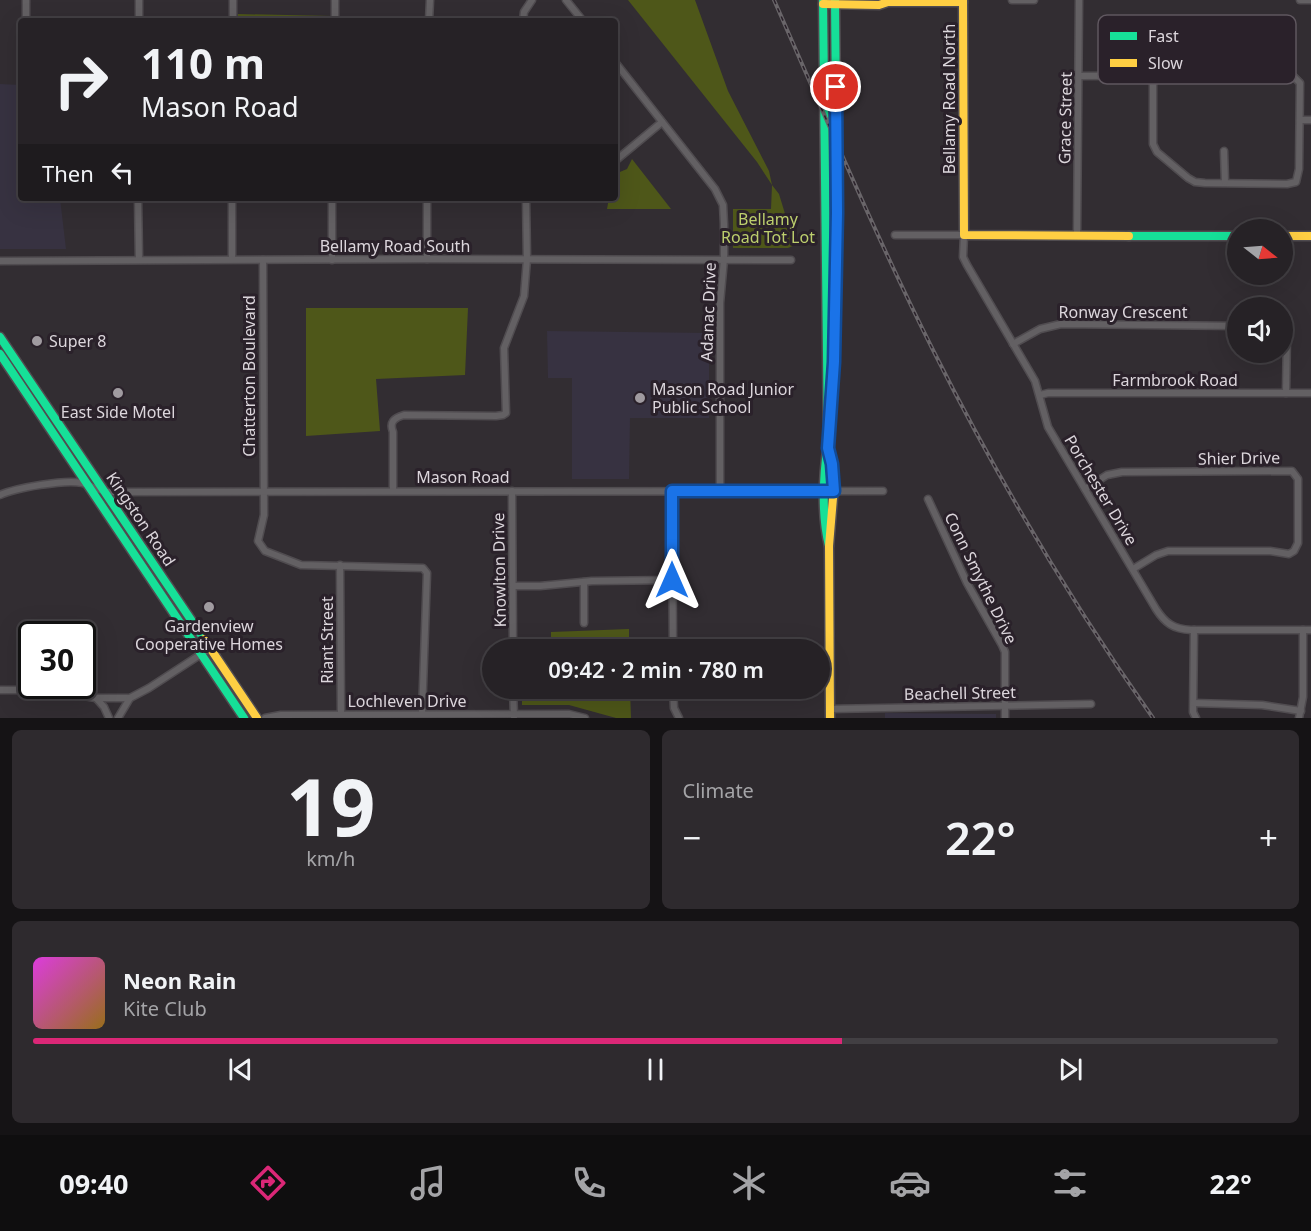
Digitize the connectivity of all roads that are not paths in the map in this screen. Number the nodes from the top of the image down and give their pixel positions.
1 (26, 0) edge
2 (139, 0) edge
3 (233, 0) edge
4 (335, 0) edge
5 (430, 0) edge
6 (532, 0) edge
7 (566, 0) edge
8 (1011, 0) edge
9 (1034, 0) edge
10 (1079, 0) edge
11 (1300, 0) edge
12 (1311, 0) edge
13 (886, 1) edge
14 (965, 1) edge
15 (823, 2) edge
16 (836, 2) edge
17 (26, 18) edge
18 (138, 18) edge
19 (233, 18) edge
20 (334, 18) edge
21 (429, 18) edge
22 (523, 18) edge
23 (581, 18) edge
24 (618, 66) edge
25 (1079, 76) junction
26 (1098, 76) edge
27 (1296, 79) edge
28 (1153, 84) edge
29 (1300, 120) junction
30 (1311, 120) edge
31 (662, 122) junction
32 (1224, 151) dead end
33 (618, 159) edge
34 (1224, 182) junction
35 (138, 201) edge
36 (232, 201) edge
37 (332, 201) edge
38 (427, 201) edge
39 (526, 201) edge
40 (895, 235) dead end
41 (964, 235) junction
42 (1077, 235) junction
43 (1227, 236) edge
44 (1293, 236) edge
45 (1311, 236) edge
46 (139, 259) junction
47 (232, 259) junction
48 (427, 259) junction
49 (724, 259) junction
50 (263, 260) junction
51 (332, 260) junction
52 (527, 260) junction
53 (0, 261) edge
54 (791, 261) dead end
55 (1227, 326) edge
56 (0, 337) edge
57 (1013, 344) junction
58 (0, 354) edge
59 (1286, 363) edge
60 (1286, 393) junction
61 (1311, 393) edge
62 (1040, 395) junction
63 (829, 419) junction
64 (90, 486) junction
65 (1085, 489) junction
66 (393, 490) junction
67 (263, 491) junction
68 (512, 491) junction
69 (672, 491) junction
70 (720, 491) junction
71 (829, 491) junction
72 (884, 491) dead end
73 (105, 492) junction
74 (2, 493) edge
75 (928, 499) dead end
76 (340, 566) junction
77 (1133, 569) junction
78 (672, 580) junction
79 (584, 582) junction
80 (513, 586) junction
81 (584, 623) dead end
82 (195, 626) junction
83 (183, 627) junction
84 (1194, 630) junction
85 (1303, 630) junction
86 (1311, 630) edge
87 (513, 639) edge
88 (673, 639) edge
89 (209, 649) junction
90 (200, 654) junction
91 (0, 690) edge
92 (18, 690) edge
93 (96, 698) joint
94 (130, 698) junction
95 (513, 699) edge
96 (674, 699) edge
97 (1194, 703) junction
98 (1091, 704) dead end
99 (1005, 706) junction
100 (341, 714) junction
101 (422, 714) junction
102 (830, 714) edge
103 (1300, 714) edge
104 (514, 716) edge
105 (109, 718) edge
106 (118, 718) edge
107 (244, 718) edge
108 (257, 718) edge
109 (264, 718) edge
110 (585, 718) edge
111 (679, 718) edge
112 (1005, 718) edge
113 (1196, 718) edge

1 - 17 street
2 - 18 street
3 - 19 street
4 - 20 street
5 - 21 street
6 - 22 street
7 - 23 street
8 - 9 street
10 - 25 street, Grace Street
11 - 12 street
13 - 14 main road, Bellamy Road North
13 - 16 main road, Bellamy Road North
14 - 41 main road, Bellamy Road North
15 - 16 main road, Bellamy Road North
15 - 63 main road
16 - 63 main road
24 - 31 street, Adanac Drive
25 - 26 street
25 - 42 street, Grace Street
27 - 29 street
28 - 34 street
29 - 30 street
29 - 34 street
31 - 33 street
31 - 49 street, Adanac Drive
32 - 34 street
35 - 46 street
36 - 47 street
37 - 51 street
38 - 48 street
39 - 52 street
40 - 41 street
41 - 42 main road
41 - 57 street, Porchester Drive
42 - 43 main road
44 - 45 main road
46 - 47 street, Bellamy Road South
46 - 53 street, Bellamy Road South
47 - 50 street, Bellamy Road South
48 - 51 street, Bellamy Road South
48 - 52 street, Bellamy Road South
49 - 52 street, Bellamy Road South
49 - 54 street, Bellamy Road South
49 - 70 street, Adanac Drive
50 - 51 street, Bellamy Road South
50 - 67 street, Chatterton Boulevard
52 - 66 street
55 - 57 street, Ronway Crescent
56 - 73 main road, Kingston Road
57 - 62 street, Porchester Drive
58 - 64 main road, Kingston Road
59 - 60 street
60 - 61 street, Farmbrook Road
60 - 62 street, Farmbrook Road
62 - 65 street, Porchester Drive
63 - 71 main road
64 - 73 street, Mason Road
64 - 74 street
64 - 83 main road, Kingston Road
65 - 77 street, Porchester Drive
65 - 77 street, Shier Drive
66 - 67 street, Mason Road
66 - 68 street, Mason Road
67 - 73 street, Mason Road
67 - 76 street, Chatterton Boulevard
68 - 69 street, Mason Road
68 - 80 street, Knowlton Drive
69 - 70 street, Mason Road
69 - 78 street
70 - 71 street, Mason Road
71 - 72 street
71 - 102 main road
73 - 82 main road, Kingston Road
75 - 99 street, Conn Smythe Drive
76 - 100 street, Riant Street
76 - 101 street, Chatterton Boulevard
77 - 84 street, Porchester Drive
78 - 79 street
78 - 88 street
79 - 80 street
79 - 81 street
80 - 87 street, Knowlton Drive
82 - 83 main road
82 - 89 main road, Kingston Road
83 - 90 main road, Kingston Road
84 - 85 street, Porchester Drive
84 - 97 street
85 - 86 street, Porchester Drive
85 - 103 street
89 - 90 street
89 - 108 main road, Kingston Road
90 - 94 street
90 - 107 main road, Kingston Road
91 - 92 street
93 - 94 street
93 - 105 street
94 - 106 street
95 - 104 street
96 - 111 street
97 - 103 street
97 - 113 street
98 - 99 street, Beachell Street
99 - 102 street, Beachell Street
99 - 112 street, Conn Smythe Drive
100 - 101 street, Lochleven Drive
100 - 109 street, Lochleven Drive
101 - 104 street, Lochleven Drive
104 - 110 street, Lochleven Drive

